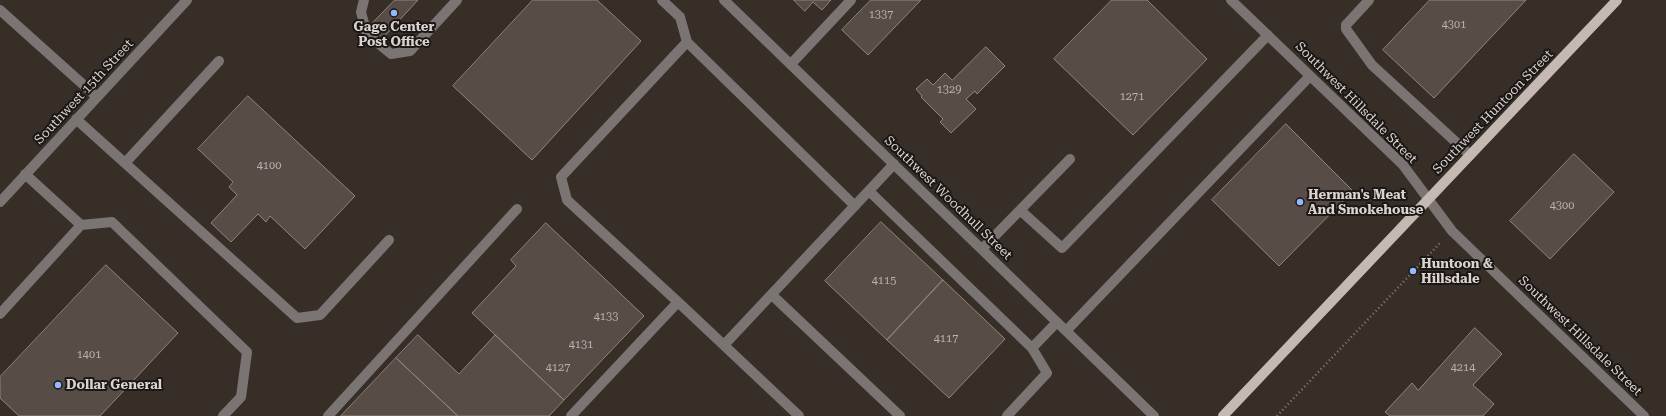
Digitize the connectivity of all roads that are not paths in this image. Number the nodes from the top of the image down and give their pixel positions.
1 (187, 0) edge
2 (364, 0) edge
3 (457, 0) edge
4 (662, 0) edge
5 (724, 0) edge
6 (851, 0) edge
7 (1231, 0) edge
8 (1369, 0) edge
9 (1617, 0) edge
10 (0, 10) edge
11 (1268, 35) junction
12 (687, 42) junction
13 (219, 61) dead end
14 (790, 64) junction
15 (1310, 76) junction
16 (97, 97) junction
17 (76, 119) junction
18 (1470, 155) junction
19 (1070, 159) dead end
20 (125, 163) junction
21 (894, 164) junction
22 (26, 174) junction
23 (869, 191) junction
24 (1428, 199) junction
25 (0, 202) edge
26 (855, 206) junction
27 (517, 210) dead end
28 (1020, 210) junction
29 (82, 225) junction
30 (389, 240) dead end
31 (982, 249) junction
32 (772, 295) junction
33 (678, 302) junction
34 (0, 314) edge
35 (1057, 322) junction
36 (1066, 331) junction
37 (724, 345) junction
38 (1032, 348) junction
39 (223, 416) edge
40 (328, 416) edge
41 (570, 416) edge
42 (800, 416) edge
43 (900, 416) edge
44 (1006, 416) edge
45 (1154, 416) edge
46 (1223, 416) edge
47 (1644, 416) edge

1 - 16 street, Southwest 15th Street
2 - 3 street
4 - 12 street
5 - 14 street, Southwest Woodhull Street
6 - 14 street
7 - 11 street, Southwest Hillsdale Street
8 - 18 street
9 - 18 main road, Southwest Huntoon Street
10 - 16 street
11 - 15 street, Southwest Hillsdale Street
11 - 28 street
12 - 26 street
12 - 33 street
13 - 20 street
14 - 21 street, Southwest Woodhull Street
15 - 24 street, Southwest Hillsdale Street
15 - 36 street
16 - 17 street, Southwest 15th Street
17 - 20 street
17 - 22 street, Southwest 15th Street
18 - 24 main road, Southwest Huntoon Street
19 - 28 street
20 - 30 street
21 - 23 street
21 - 31 street, Southwest Woodhull Street
22 - 25 street, Southwest 15th Street
22 - 29 street
23 - 26 street
23 - 38 street
24 - 46 main road, Southwest Huntoon Street
24 - 47 street, Southwest Hillsdale Street
26 - 32 street
27 - 40 street
28 - 31 street
29 - 34 street
29 - 39 street
31 - 35 street, Southwest Woodhull Street
32 - 37 street
32 - 43 street
33 - 37 street
33 - 41 street
35 - 36 street, Southwest Woodhull Street
35 - 38 street
36 - 45 street, Southwest Woodhull Street
37 - 42 street
38 - 44 street

